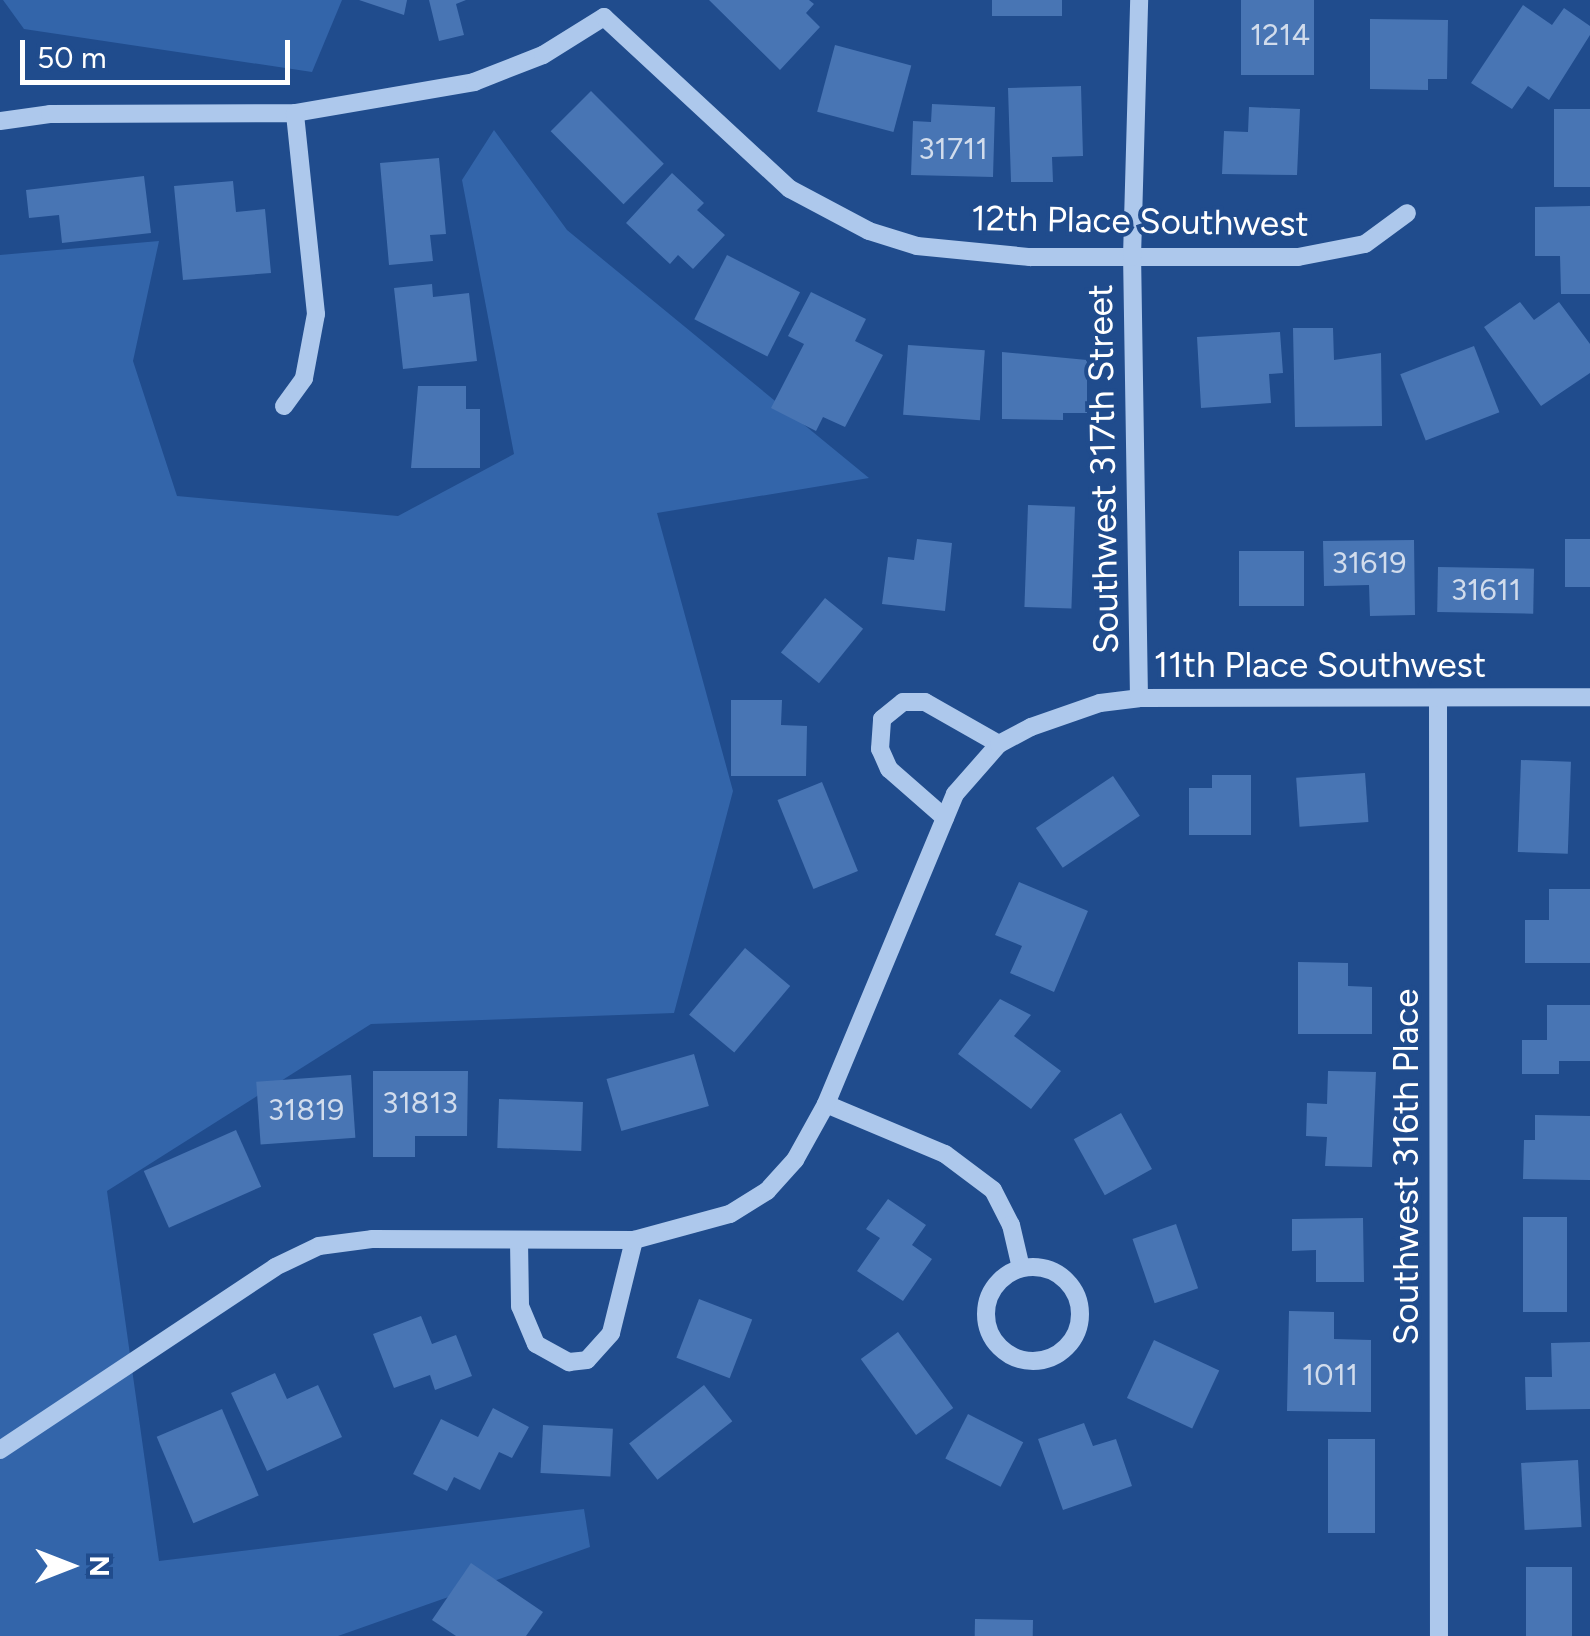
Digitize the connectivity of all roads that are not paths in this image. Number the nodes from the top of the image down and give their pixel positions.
1 (614, 0) edge
2 (1140, 0) edge
3 (604, 17) junction
4 (295, 113) junction
5 (0, 121) edge
6 (1407, 213) dead end
7 (1132, 258) junction
8 (284, 406) dead end
9 (1590, 696) edge
10 (1139, 698) junction
11 (1438, 698) junction
12 (998, 744) junction
13 (946, 818) junction
14 (826, 1104) junction
15 (634, 1240) junction
16 (519, 1242) junction
17 (1021, 1268) junction
18 (0, 1450) edge
19 (1439, 1636) edge

1 - 3 street
2 - 7 street, Southwest 317th Street
3 - 4 street
3 - 7 street, 12th Place Southwest
4 - 5 street
4 - 8 street
6 - 7 street, 12th Place Southwest
7 - 10 street, Southwest 317th Street
9 - 11 street, 11th Place Southwest
10 - 11 street, 11th Place Southwest
10 - 12 street, 11th Place Southwest
11 - 19 street, Southwest 316th Place
12 - 13 street, 11th Place Southwest
12 - 13 street
13 - 14 street, 11th Place Southwest
14 - 15 street, 11th Place Southwest
14 - 17 street
15 - 16 street, 11th Place Southwest
15 - 16 street
16 - 18 street, 11th Place Southwest
17 - 17 street

